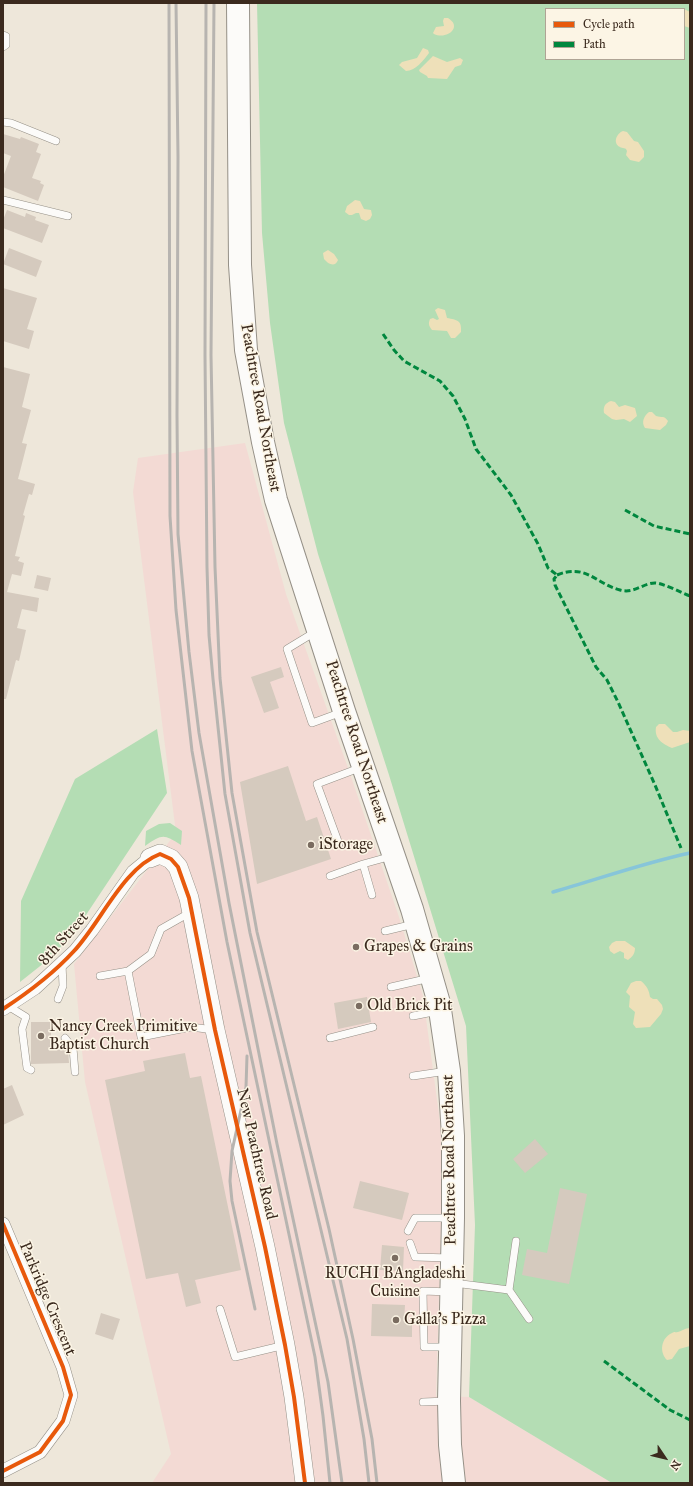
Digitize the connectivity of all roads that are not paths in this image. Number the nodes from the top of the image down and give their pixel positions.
1 (238, 3) edge
2 (3, 35) edge
3 (3, 47) edge
4 (3, 122) edge
5 (56, 141) dead end
6 (3, 200) edge
7 (68, 216) dead end
8 (318, 630) junction
9 (344, 712) junction
10 (364, 767) junction
11 (339, 844) dead end
12 (394, 855) junction
13 (150, 858) joint
14 (363, 864) junction
15 (330, 876) dead end
16 (372, 895) dead end
17 (191, 912) junction
18 (416, 924) junction
19 (385, 931) dead end
20 (62, 964) junction
21 (128, 971) junction
22 (100, 976) dead end
23 (432, 978) junction
24 (392, 987) dead end
25 (58, 999) dead end
26 (6, 1007) edge
27 (440, 1011) junction
28 (413, 1016) dead end
29 (374, 1027) dead end
30 (215, 1030) junction
31 (65, 1038) dead end
32 (330, 1038) dead end
33 (31, 1070) dead end
34 (449, 1071) junction
35 (75, 1072) dead end
36 (413, 1076) dead end
37 (453, 1218) junction
38 (3, 1224) edge
39 (408, 1231) dead end
40 (516, 1241) dead end
41 (410, 1243) dead end
42 (452, 1258) junction
43 (452, 1288) junction
44 (509, 1290) junction
45 (220, 1309) dead end
46 (528, 1319) dead end
47 (285, 1345) junction
48 (451, 1347) junction
49 (449, 1401) junction
50 (423, 1402) dead end
51 (3, 1471) edge
52 (456, 1482) edge
53 (305, 1483) edge

1 - 8 highway, Peachtree Road Northeast
2 - 3 lane
4 - 5 lane
6 - 7 lane
8 - 9 highway, Peachtree Road Northeast
8 - 9 lane
9 - 10 highway, Peachtree Road Northeast
10 - 11 lane
10 - 12 highway, Peachtree Road Northeast
12 - 14 lane
12 - 18 highway, Peachtree Road Northeast
13 - 17 street, New Peachtree Road
13 - 20 street, 8th Street
14 - 15 lane
14 - 16 lane
17 - 21 lane
17 - 30 street, New Peachtree Road
18 - 19 lane
18 - 23 highway, Peachtree Road Northeast
20 - 25 lane
20 - 26 street, 8th Street
21 - 22 lane
21 - 30 lane
23 - 24 lane
23 - 27 highway, Peachtree Road Northeast
26 - 33 lane
27 - 28 lane
27 - 34 highway, Peachtree Road Northeast
29 - 32 lane
30 - 47 street, New Peachtree Road
31 - 35 lane
34 - 36 lane
34 - 37 highway, Peachtree Road Northeast
37 - 39 lane
37 - 42 highway, Peachtree Road Northeast
38 - 51 street, Parkridge Crescent
40 - 44 lane
41 - 42 lane
42 - 43 highway, Peachtree Road Northeast
43 - 44 lane
43 - 48 highway, Peachtree Road Northeast
43 - 48 lane
44 - 46 lane
45 - 47 lane
47 - 53 street, New Peachtree Road
48 - 49 highway, Peachtree Road Northeast
49 - 50 lane
49 - 52 highway, Peachtree Road Northeast

